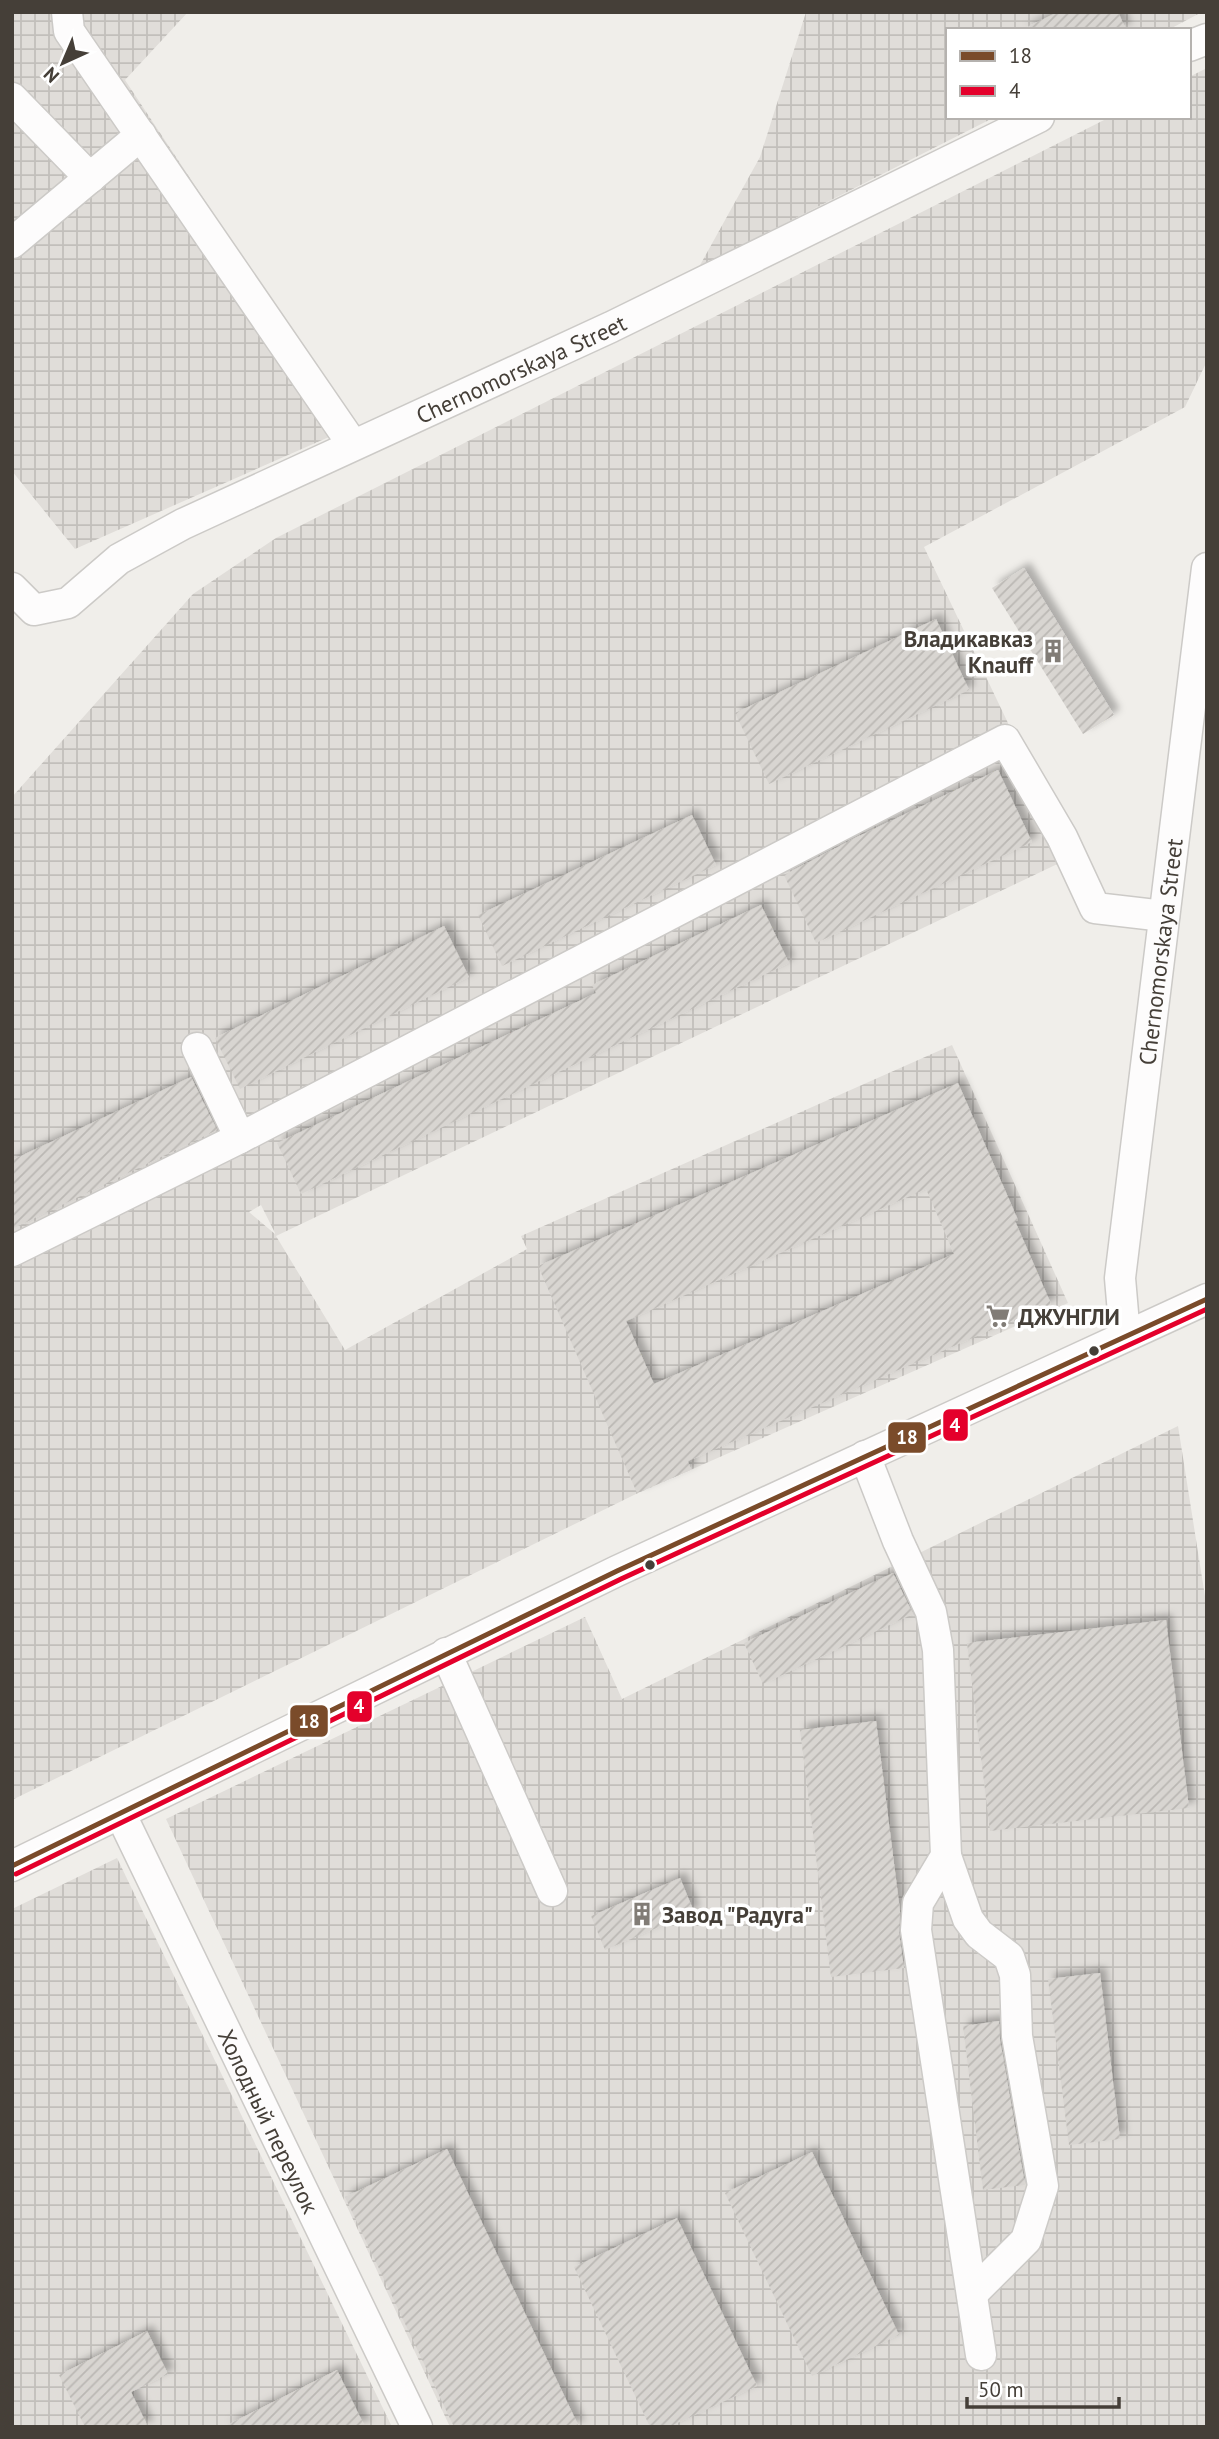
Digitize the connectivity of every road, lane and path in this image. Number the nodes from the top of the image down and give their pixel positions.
1 (67, 12) edge
2 (12, 98) edge
3 (1035, 119) edge
4 (141, 135) junction
5 (90, 178) junction
6 (12, 243) edge
7 (353, 445) junction
8 (1207, 568) edge
9 (12, 588) edge
10 (1164, 916) junction
11 (197, 1048) dead end
12 (240, 1138) junction
13 (12, 1251) edge
14 (1207, 1299) edge
15 (1125, 1336) junction
16 (865, 1456) junction
17 (446, 1653) junction
18 (121, 1815) junction
19 (946, 1856) junction
20 (12, 1866) edge
21 (552, 1891) dead end
22 (972, 2294) junction
23 (981, 2355) dead end
24 (417, 2427) edge

1 - 4 street
2 - 5 street
3 - 7 street, Chernomorskaya Street
4 - 5 street
4 - 7 street
5 - 6 street
7 - 9 street, Chernomorskaya Street
8 - 10 street, Chernomorskaya Street
10 - 12 street
10 - 15 street, Chernomorskaya Street
11 - 12 street
12 - 13 street
14 - 15 street
15 - 16 street
16 - 17 street
16 - 19 street
17 - 18 street
17 - 21 street
18 - 20 street
18 - 24 street, Холодный переулок
19 - 22 street
19 - 22 street
22 - 23 street

